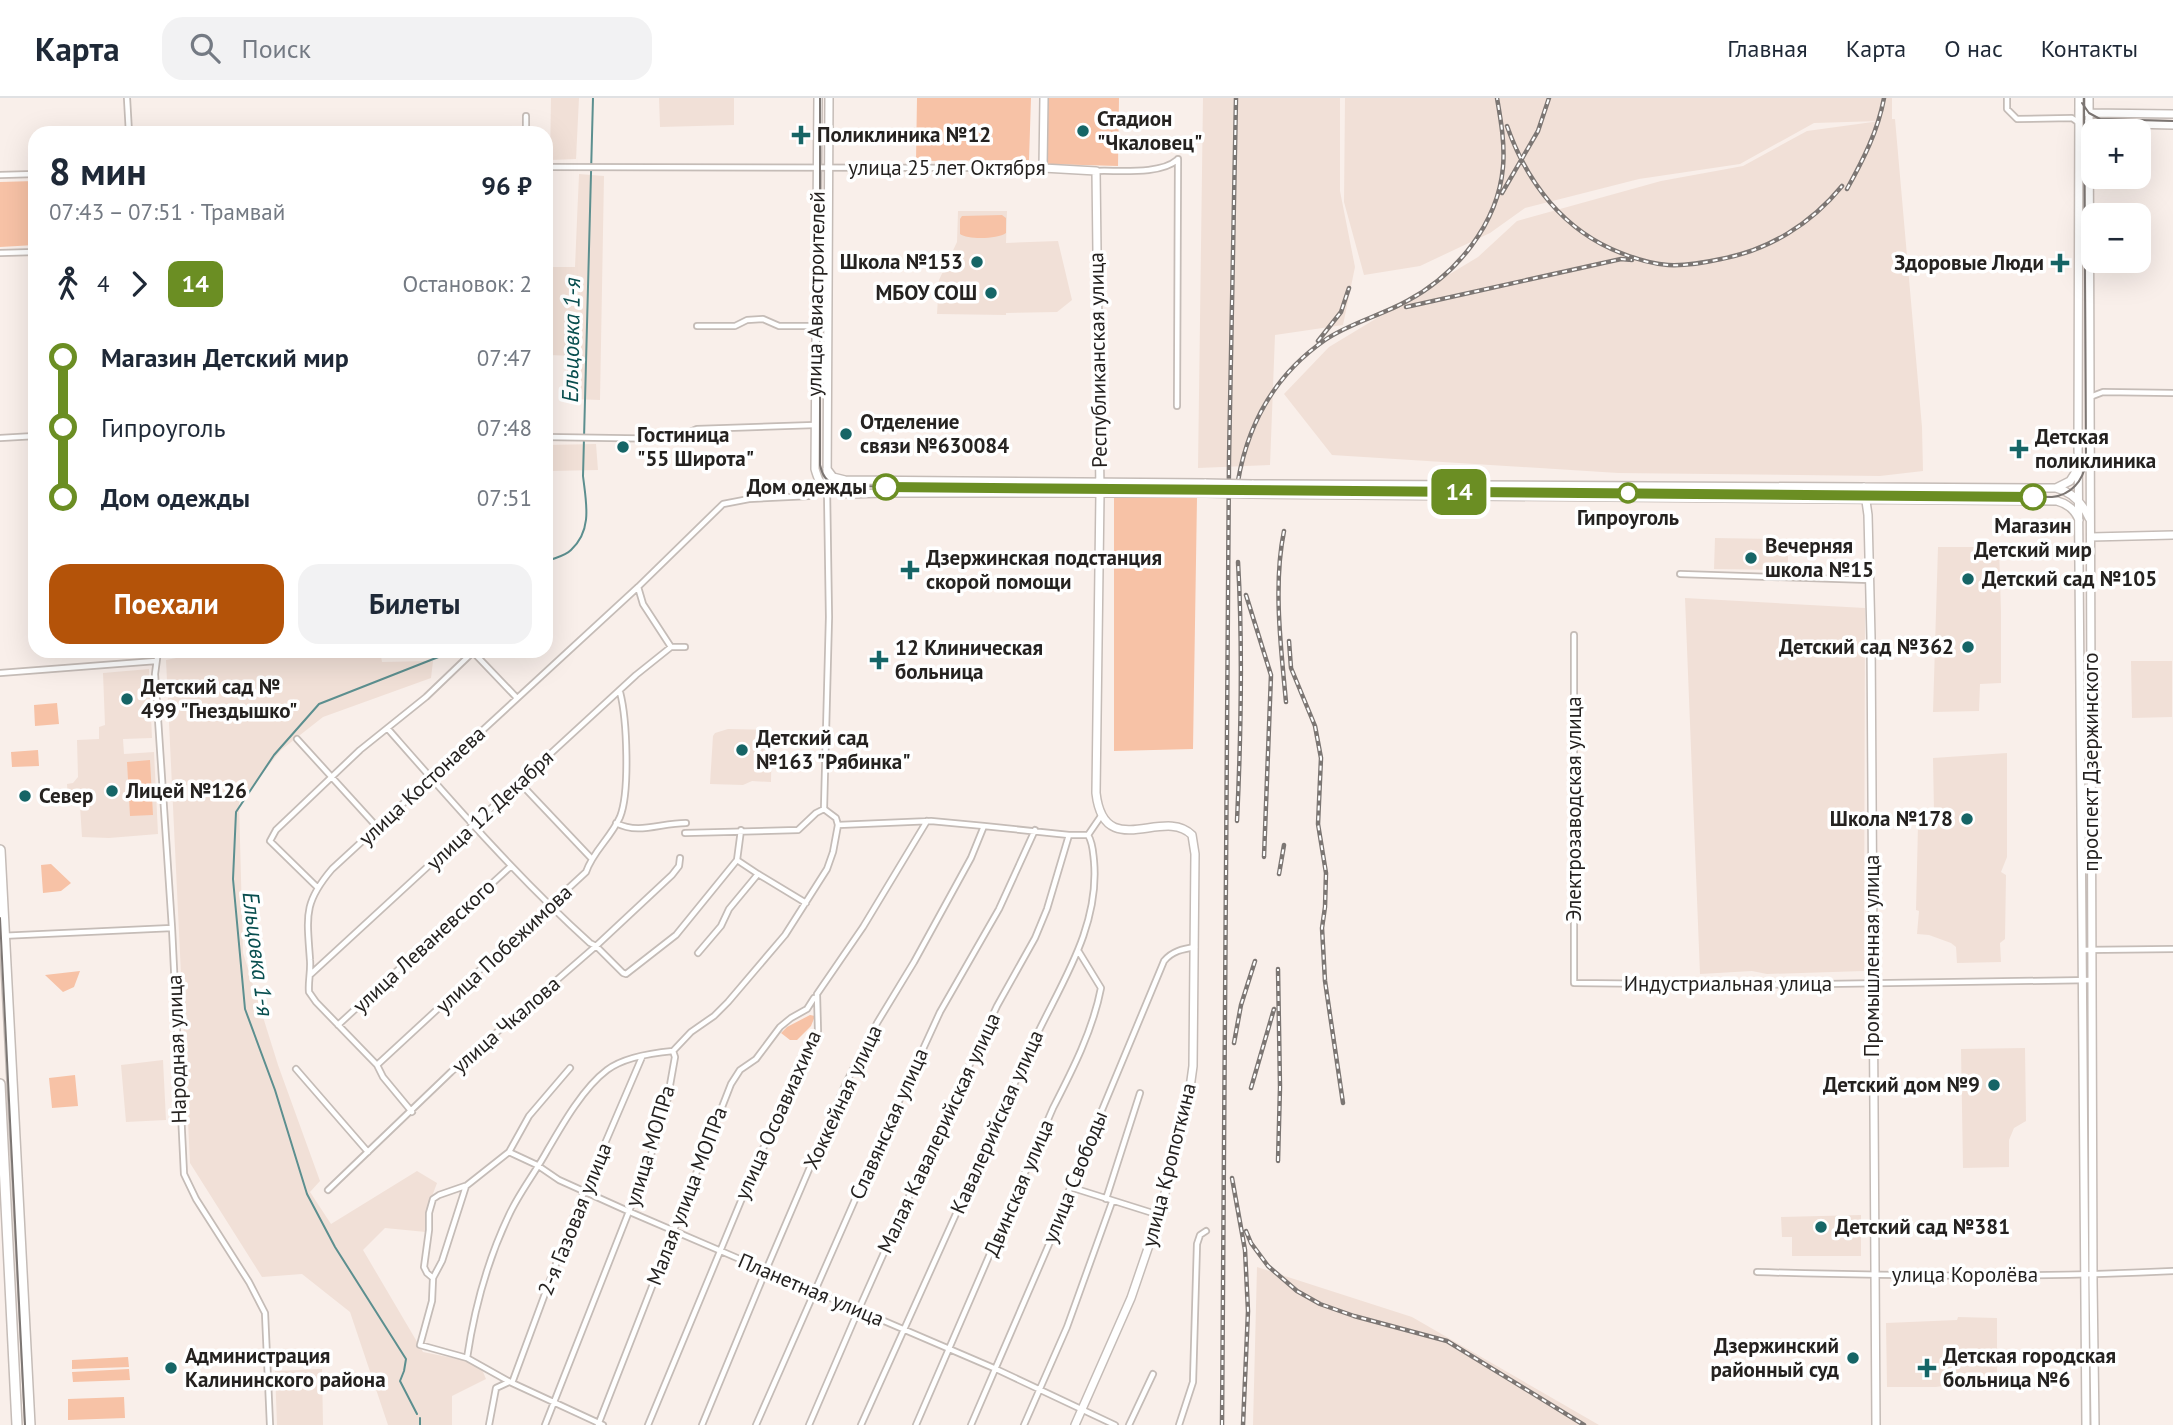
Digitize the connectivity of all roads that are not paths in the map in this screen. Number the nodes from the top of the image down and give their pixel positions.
1 (127, 98) edge
2 (818, 98) edge
3 (829, 98) edge
4 (1044, 98) edge
5 (2007, 98) edge
6 (2079, 98) edge
7 (2089, 98) edge
8 (2089, 113) junction
9 (2173, 114) edge
10 (526, 116) dead end
11 (2077, 118) junction
12 (2081, 119) edge
13 (2089, 119) edge
14 (2151, 124) edge
15 (2173, 125) edge
16 (129, 126) edge
17 (526, 126) edge
18 (553, 167) edge
19 (817, 167) junction
20 (829, 167) junction
21 (1043, 168) junction
22 (1096, 171) junction
23 (28, 174) edge
24 (0, 175) edge
25 (2089, 189) edge
26 (28, 252) edge
27 (0, 253) edge
28 (697, 326) dead end
29 (816, 326) junction
30 (2173, 393) edge
31 (2091, 397) junction
32 (1177, 406) dead end
33 (815, 425) junction
34 (28, 436) edge
35 (0, 438) edge
36 (553, 438) edge
37 (815, 459) junction
38 (2091, 463) junction
39 (827, 464) junction
40 (2078, 466) junction
41 (975, 481) junction
42 (1100, 482) junction
43 (2079, 486) junction
44 (1864, 487) junction
45 (826, 488) junction
46 (2056, 488) junction
47 (1100, 493) junction
48 (2070, 493) junction
49 (976, 494) junction
50 (1867, 500) junction
51 (2057, 501) junction
52 (2079, 501) junction
53 (2091, 521) junction
54 (2080, 523) junction
55 (2173, 534) edge
56 (2091, 537) junction
57 (1680, 574) dead end
58 (1870, 580) junction
59 (638, 587) junction
60 (1574, 635) dead end
61 (671, 646) junction
62 (685, 647) dead end
63 (157, 658) edge
64 (467, 658) edge
65 (479, 658) edge
66 (156, 661) junction
67 (0, 673) edge
68 (620, 692) junction
69 (517, 698) junction
70 (388, 729) junction
71 (297, 739) dead end
72 (331, 777) junction
73 (431, 777) junction
74 (520, 783) junction
75 (824, 809) junction
76 (1101, 816) junction
77 (927, 821) junction
78 (685, 822) dead end
79 (616, 823) junction
80 (474, 825) junction
81 (838, 825) junction
82 (984, 826) junction
83 (378, 828) junction
84 (741, 830) junction
85 (1035, 830) junction
86 (685, 833) dead end
87 (1088, 835) junction
88 (1069, 838) junction
89 (0, 850) edge
90 (591, 858) junction
91 (680, 858) dead end
92 (737, 860) junction
93 (510, 867) junction
94 (758, 874) junction
95 (317, 887) junction
96 (806, 903) junction
97 (549, 906) junction
98 (172, 928) junction
99 (3, 936) edge
100 (596, 946) junction
101 (1195, 947) junction
102 (2173, 949) edge
103 (2083, 950) junction
104 (2092, 950) junction
105 (1079, 951) junction
106 (698, 953) dead end
107 (310, 975) junction
108 (2088, 980) junction
109 (1574, 983) joint
110 (1871, 983) junction
111 (817, 994) junction
112 (807, 1010) junction
113 (817, 1013) junction
114 (338, 1025) junction
115 (673, 1051) junction
116 (642, 1056) junction
117 (377, 1065) junction
118 (570, 1068) dead end
119 (296, 1069) dead end
120 (0, 1084) edge
121 (1140, 1093) dead end
122 (412, 1112) junction
123 (368, 1152) junction
124 (509, 1152) junction
125 (537, 1165) junction
126 (466, 1186) junction
127 (1070, 1187) junction
128 (328, 1190) dead end
129 (584, 1191) junction
130 (1109, 1200) junction
131 (630, 1212) junction
132 (1159, 1216) junction
133 (1206, 1231) dead end
134 (674, 1232) junction
135 (719, 1251) junction
136 (765, 1270) junction
137 (2173, 1271) edge
138 (1757, 1272) dead end
139 (2089, 1275) junction
140 (1875, 1276) junction
141 (433, 1278) junction
142 (815, 1292) junction
143 (858, 1311) junction
144 (904, 1331) junction
145 (948, 1349) junction
146 (467, 1358) junction
147 (996, 1369) junction
148 (1153, 1374) dead end
149 (511, 1382) junction
150 (1041, 1389) junction
151 (553, 1403) junction
152 (1083, 1408) junction
153 (600, 1424) edge
154 (17, 1425) edge
155 (30, 1425) edge
156 (270, 1425) edge
157 (489, 1425) edge
158 (545, 1425) edge
159 (648, 1425) edge
160 (702, 1425) edge
161 (756, 1425) edge
162 (810, 1425) edge
163 (860, 1425) edge
164 (916, 1425) edge
165 (971, 1425) edge
166 (1024, 1425) edge
167 (1075, 1425) edge
168 (1115, 1425) edge
169 (1129, 1425) edge
170 (1179, 1425) edge
171 (1876, 1425) edge
172 (2086, 1425) edge
173 (2095, 1425) edge

1 - 16 street
2 - 19 main road, улица Авиастроителей
3 - 20 main road, улица Авиастроителей
4 - 21 main road
5 - 11 street
6 - 11 main road, проспект Дзержинского
7 - 8 main road, проспект Дзержинского
8 - 9 main road
8 - 11 main road
8 - 13 main road, проспект Дзержинского
10 - 17 street
11 - 12 main road
11 - 40 main road, проспект Дзержинского
14 - 15 main road
18 - 19 street, улица 25 лет Октября
19 - 20 street, улица 25 лет Октября
19 - 29 main road, улица Авиастроителей
20 - 21 street, улица 25 лет Октября
20 - 39 main road, улица Авиастроителей
21 - 22 main road, улица 25 лет Октября
22 - 32 street, улица 25 лет Октября
22 - 42 main road, Республиканская улица
23 - 24 street
25 - 31 main road, проспект Дзержинского
26 - 27 street
28 - 29 street
29 - 33 main road, улица Авиастроителей
30 - 31 street
31 - 38 main road, проспект Дзержинского
33 - 36 street
33 - 37 main road, улица Авиастроителей
34 - 35 street
37 - 39 main road
37 - 45 main road, улица Авиастроителей
38 - 43 main road
38 - 53 main road, проспект Дзержинского
39 - 41 main road
39 - 45 main road, улица Авиастроителей
40 - 43 main road, проспект Дзержинского
40 - 46 main road
41 - 42 main road
41 - 49 main road
42 - 44 main road, bridge
42 - 47 main road, Республиканская улица
43 - 48 main road
43 - 52 main road, проспект Дзержинского
44 - 46 main road
44 - 50 main road, Промышленная улица
45 - 49 main road
45 - 59 street, улица Костонаева
45 - 75 street
46 - 48 main road
47 - 49 main road
47 - 50 main road, bridge
47 - 76 main road, Республиканская улица
48 - 51 main road
48 - 52 main road
50 - 51 main road
50 - 58 main road, Промышленная улица
51 - 54 main road
52 - 53 main road
52 - 54 main road, проспект Дзержинского
53 - 56 main road, проспект Дзержинского
54 - 103 main road, проспект Дзержинского
55 - 56 main road
56 - 104 main road, проспект Дзержинского
57 - 58 street
58 - 110 main road, Промышленная улица
59 - 61 street
59 - 69 street, улица Костонаева
60 - 109 street, Электрозаводская улица
61 - 62 street
61 - 68 street, улица 12 Декабря
63 - 66 street, Народная улица
64 - 70 street
65 - 69 street
66 - 67 street
66 - 98 street, Народная улица
68 - 74 street, улица 12 Декабря
68 - 79 street, улица Побежимова
69 - 73 street, улица Костонаева
70 - 72 street
70 - 73 street
71 - 72 street
72 - 83 street
72 - 95 street
73 - 80 street
73 - 83 street, улица Костонаева
74 - 80 street, улица 12 Декабря
74 - 90 street
75 - 81 street
75 - 84 street
76 - 87 street
76 - 101 main road, улица Кропоткина
77 - 81 street
77 - 82 street
77 - 111 street
78 - 79 street
79 - 90 street, улица Побежимова
80 - 93 street
80 - 107 street, улица 12 Декабря
81 - 96 street
82 - 85 street
82 - 136 street, Хоккейная улица
83 - 95 street, улица Костонаева
84 - 86 street
84 - 92 street
85 - 88 street
85 - 142 street, Славянская улица
87 - 88 street
87 - 105 street, Кавалерийская улица
88 - 143 street, Малая Кавалерийская улица
89 - 99 highway
90 - 97 street, улица Побежимова
91 - 100 street, улица Чкалова
92 - 94 street
92 - 100 street
93 - 97 street
93 - 114 street, улица Леваневского
94 - 96 street
94 - 106 street
95 - 107 street, улица Костонаева
96 - 115 street
97 - 100 street
97 - 117 street, улица Побежимова
98 - 99 street
98 - 156 street, Народная улица
99 - 155 highway
100 - 122 street, улица Чкалова
101 - 127 street, улица Свободы
101 - 132 main road, улица Кропоткина
102 - 104 street
103 - 104 street
103 - 108 main road, проспект Дзержинского
104 - 108 main road, проспект Дзержинского
105 - 144 street, Кавалерийская улица
105 - 145 street, Двинская улица
107 - 114 street, улица Костонаева
108 - 110 street, Индустриальная улица
108 - 139 main road, проспект Дзержинского
109 - 110 street, Индустриальная улица
110 - 140 main road, Промышленная улица
111 - 112 street, Малая улица МОПРа
111 - 113 street, улица Осоавиахима
112 - 113 street
112 - 134 street, Малая улица МОПРа
113 - 135 street, улица Осоавиахима
114 - 117 street, улица Костонаева
115 - 116 street
115 - 131 street, улица МОПРа
116 - 125 street
116 - 129 street, 2-я Газовая улица
117 - 122 street, улица Костонаева
118 - 124 street
119 - 123 street
120 - 154 highway
121 - 130 street
122 - 123 street, улица Чкалова
123 - 128 street, улица Чкалова
124 - 125 street, Планетная улица
124 - 126 street
125 - 129 street, Планетная улица
125 - 146 street
126 - 141 street
126 - 141 street
127 - 130 street
127 - 147 street, улица Свободы
129 - 131 street, Планетная улица
129 - 149 street, 2-я Газовая улица
130 - 132 street
130 - 150 street
131 - 134 street, Планетная улица
131 - 151 street, улица МОПРа
132 - 152 main road, улица Кропоткина
133 - 170 street
134 - 135 street, Планетная улица
134 - 153 street, Малая улица МОПРа
135 - 136 street, Планетная улица
135 - 159 street, улица Осоавиахима
136 - 142 street, Планетная улица
136 - 160 street, Хоккейная улица
137 - 139 street, улица Королёва
138 - 140 street, улица Королёва
139 - 140 street, улица Королёва
139 - 172 main road, проспект Дзержинского
139 - 173 main road, проспект Дзержинского
140 - 171 main road, Промышленная улица
141 - 146 street
142 - 143 street, Планетная улица
142 - 161 street, Славянская улица
143 - 144 street, Планетная улица
143 - 162 street, Малая Кавалерийская улица
144 - 145 street, Планетная улица
144 - 163 street, Кавалерийская улица
145 - 147 street, Планетная улица
145 - 164 street, Двинская улица
146 - 149 street
147 - 150 street, Планетная улица
147 - 165 street, улица Свободы
148 - 169 street
149 - 151 street
149 - 157 street, 2-я Газовая улица
150 - 152 street, Планетная улица
150 - 166 street
151 - 153 street
151 - 158 street, улица МОПРа
152 - 167 main road, улица Кропоткина
152 - 168 street, Планетная улица

